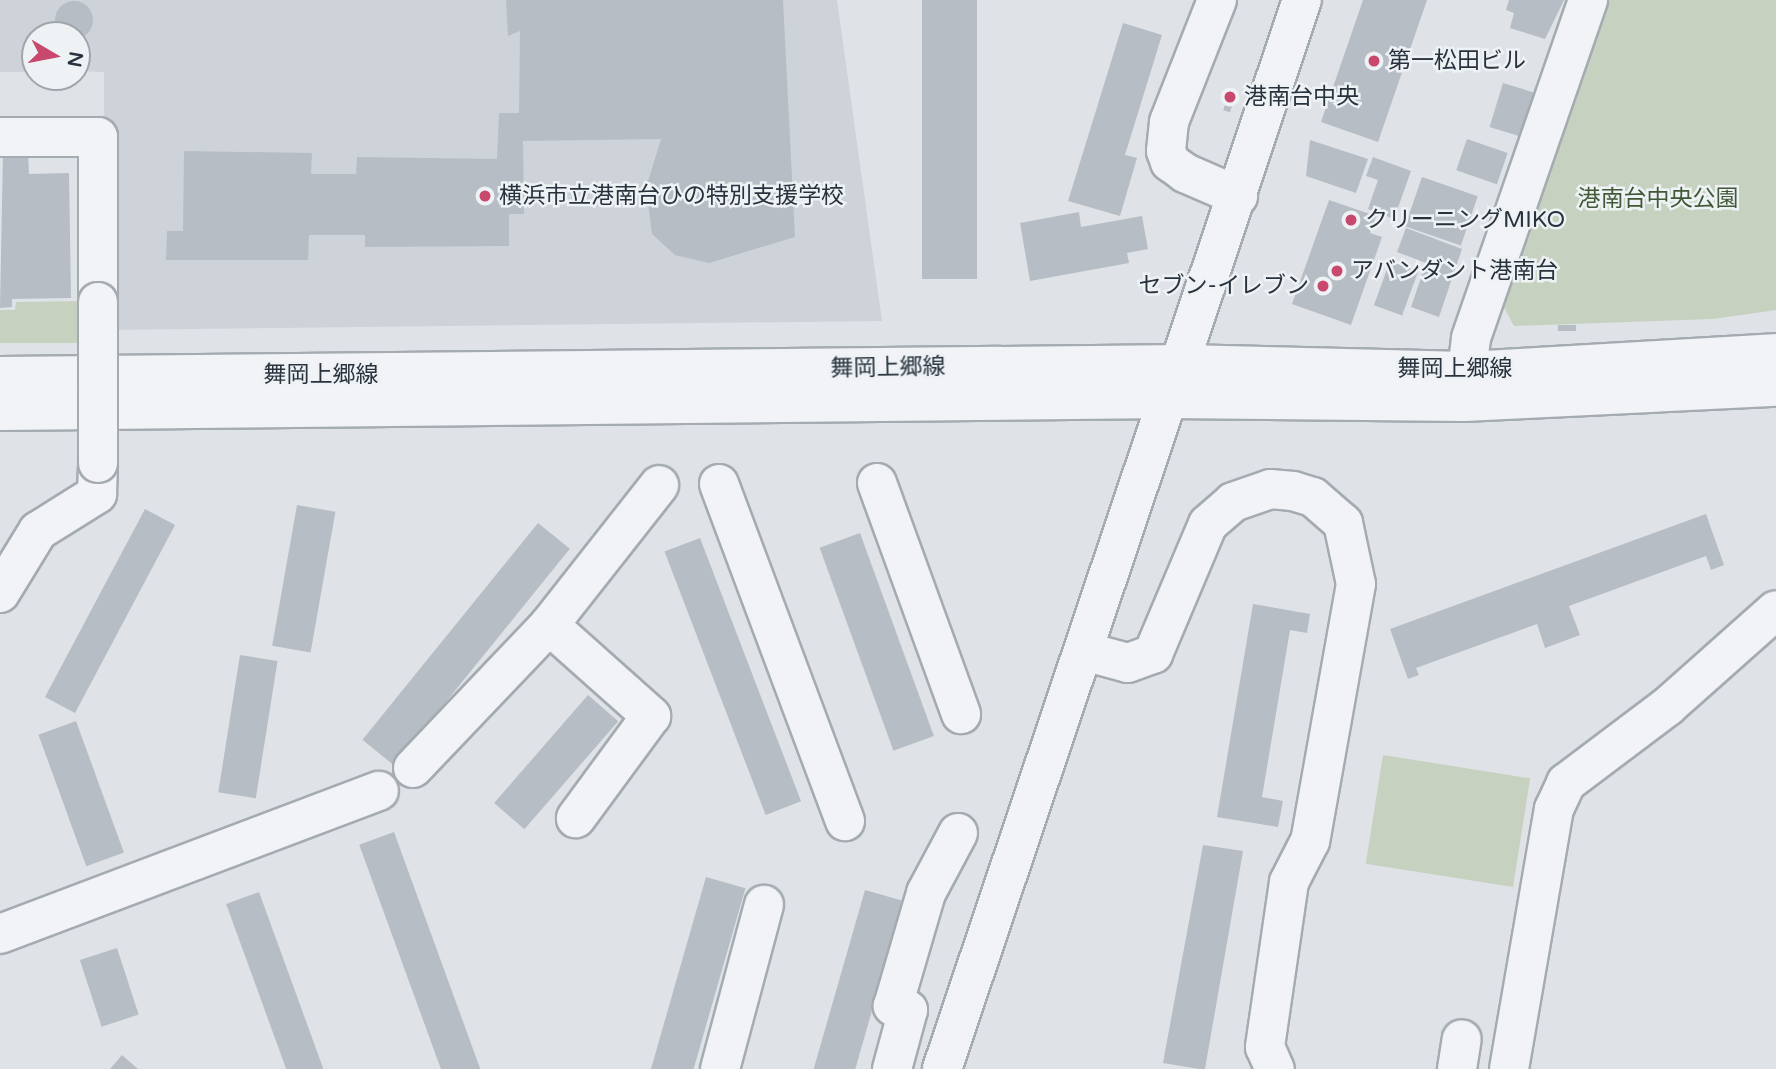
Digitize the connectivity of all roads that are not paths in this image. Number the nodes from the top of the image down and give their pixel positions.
1 (1217, 0) edge
2 (1302, 0) edge
3 (1588, 0) edge
4 (0, 137) edge
5 (1238, 196) junction
6 (1776, 353) edge
7 (1184, 364) junction
8 (0, 376) edge
9 (1465, 387) junction
10 (1776, 387) edge
11 (1169, 399) junction
12 (0, 411) edge
13 (877, 483) dead end
14 (719, 484) dead end
15 (659, 485) dead end
16 (0, 593) edge
17 (1776, 610) edge
18 (549, 625) junction
19 (1087, 652) junction
20 (961, 714) dead end
21 (413, 768) dead end
22 (380, 791) dead end
23 (576, 818) dead end
24 (845, 821) dead end
25 (958, 833) dead end
26 (764, 905) dead end
27 (0, 934) edge
28 (720, 1069) edge
29 (892, 1069) edge
30 (942, 1069) edge
31 (1275, 1069) edge
32 (1509, 1069) edge

1 - 5 street
2 - 5 street
3 - 9 street
4 - 16 street, bridge
5 - 7 street
6 - 9 street, 舞岡上郷線
7 - 8 street, 舞岡上郷線
7 - 9 street, 舞岡上郷線
7 - 11 street
9 - 10 street, 舞岡上郷線
9 - 11 street, 舞岡上郷線
11 - 12 street, 舞岡上郷線
11 - 19 street
13 - 20 street
14 - 24 street
15 - 18 street
17 - 32 street
18 - 21 street
18 - 23 street
19 - 30 street
19 - 31 street
22 - 27 street
25 - 29 street
26 - 28 street

